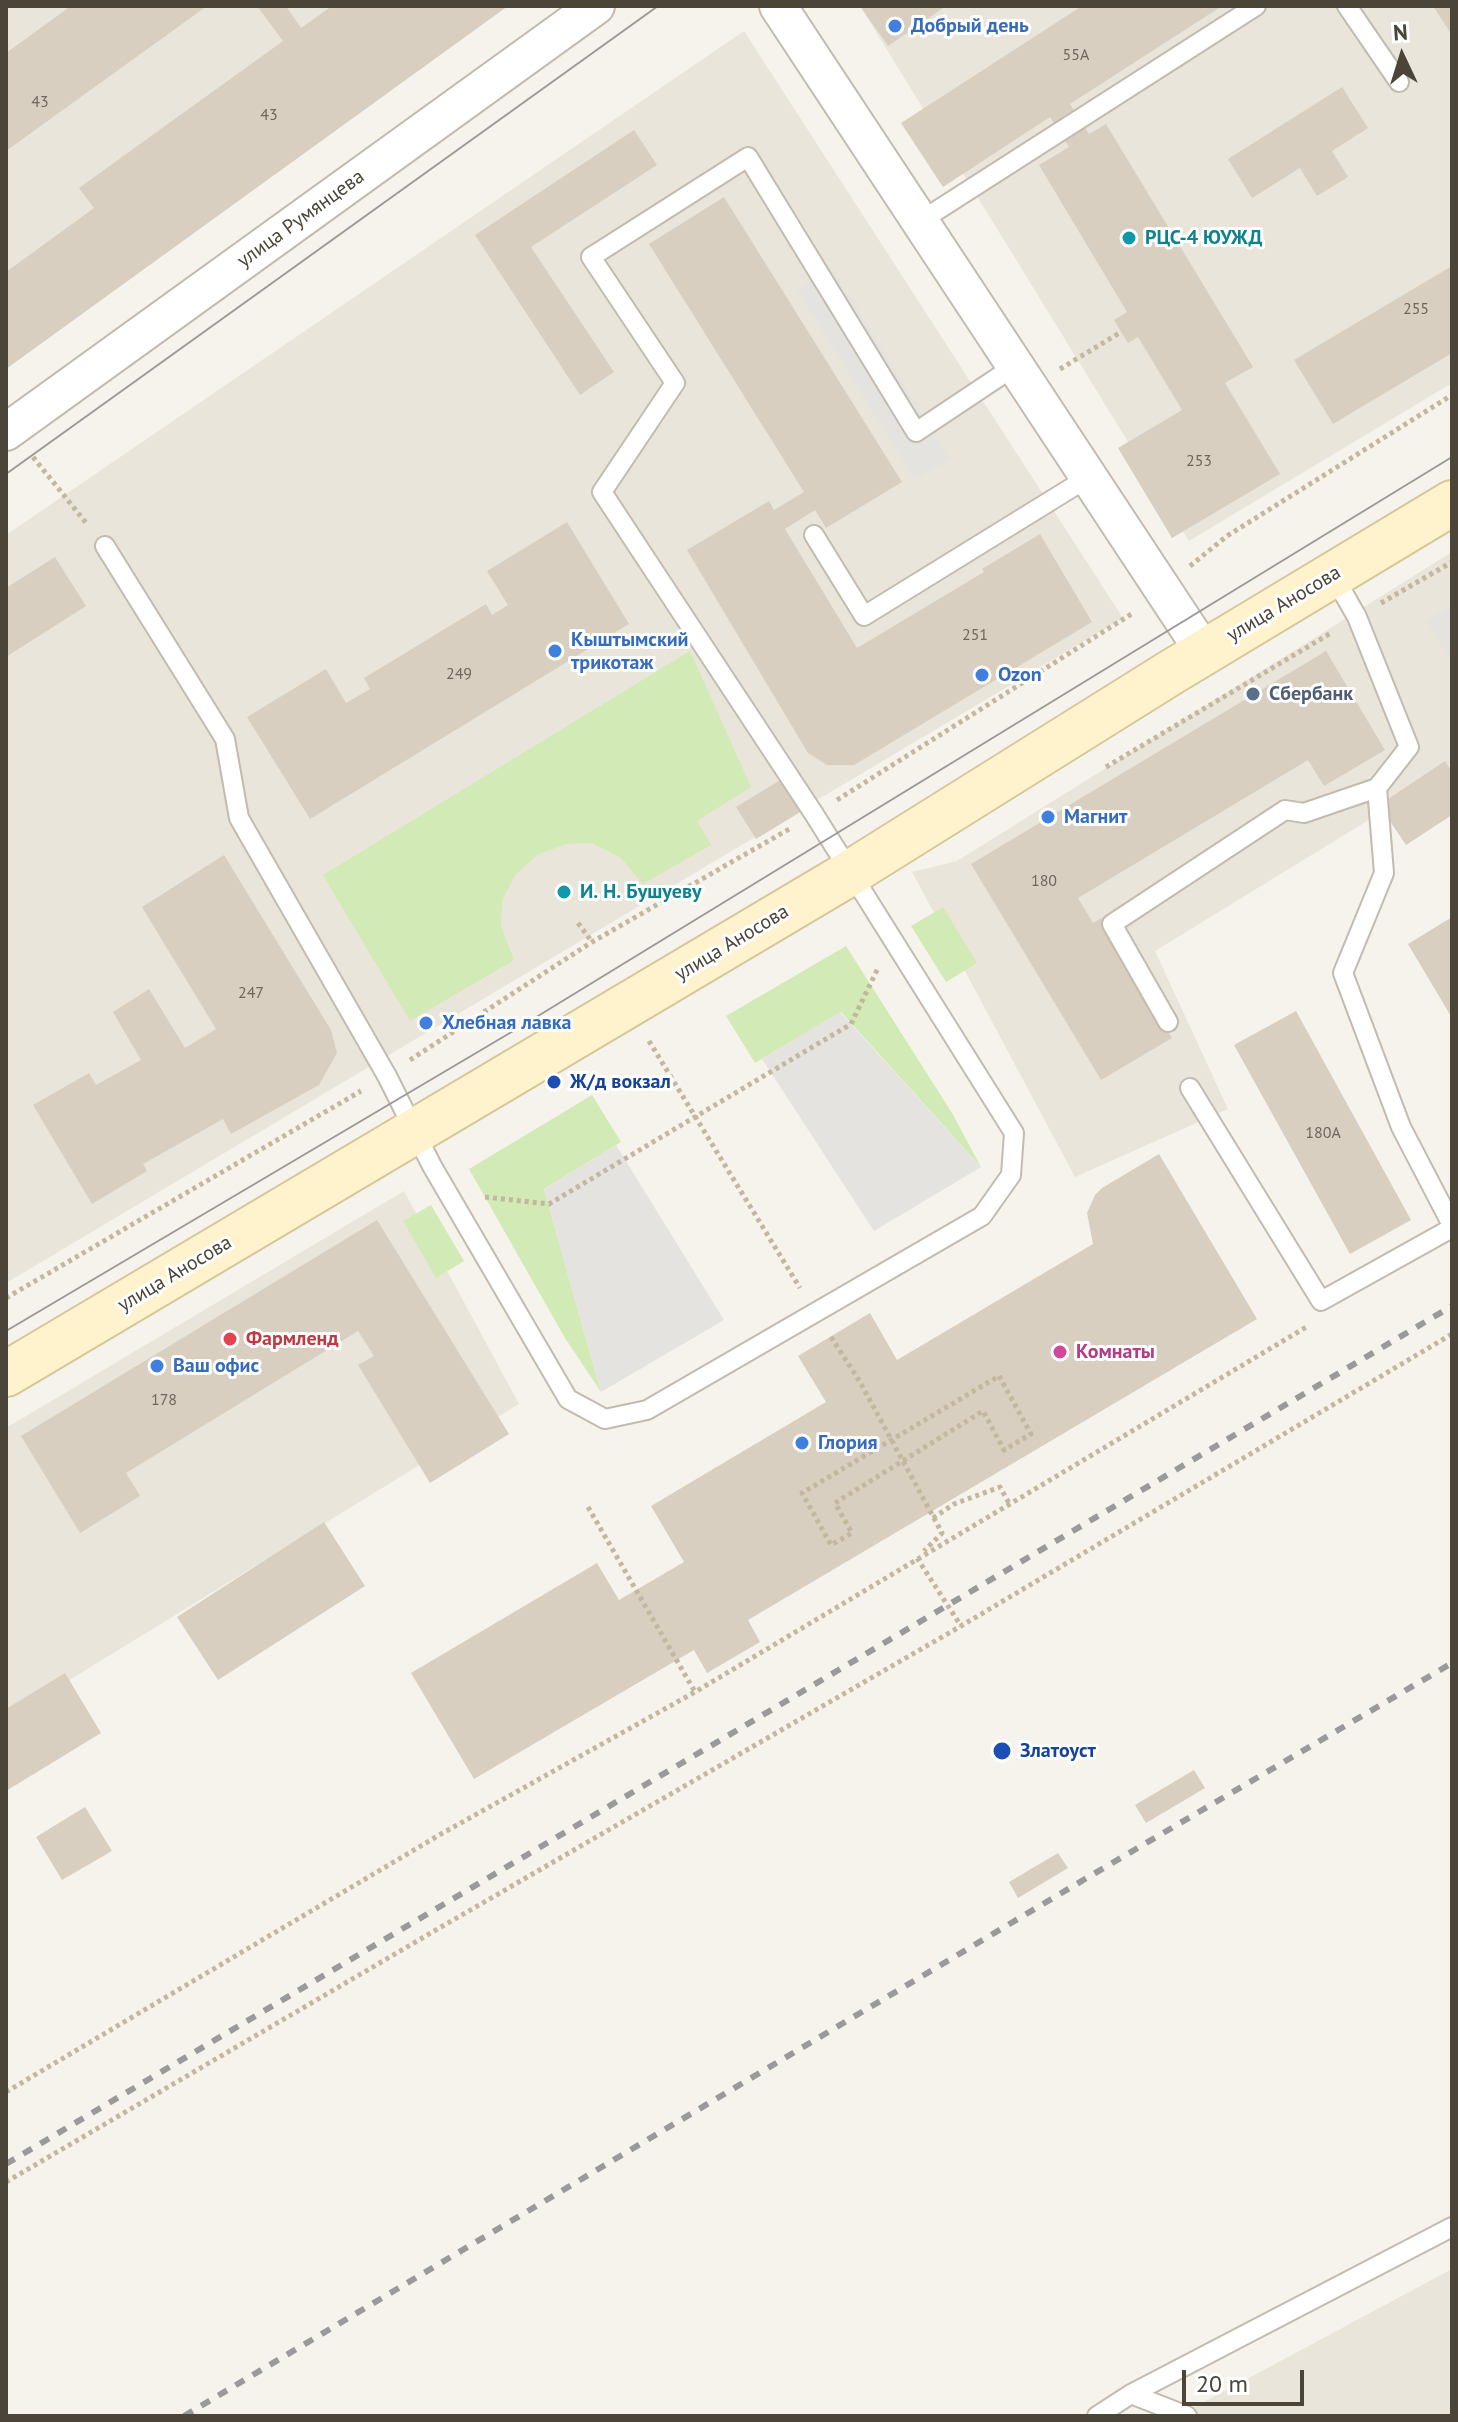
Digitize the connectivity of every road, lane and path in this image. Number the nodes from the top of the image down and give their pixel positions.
1 (596, 6) edge
2 (778, 6) edge
3 (1256, 6) edge
4 (1347, 6) edge
5 (1399, 82) dead end
6 (919, 222) junction
7 (1015, 366) junction
8 (1452, 395) edge
9 (6, 432) edge
10 (1089, 477) junction
11 (54, 483) dead end
12 (1452, 503) edge
13 (814, 535) dead end
14 (105, 546) joint
15 (1333, 575) junction
16 (1163, 588) junction
17 (1204, 652) junction
18 (1377, 788) junction
19 (814, 814) junction
20 (850, 873) junction
21 (578, 923) dead end
22 (891, 939) junction
23 (592, 942) junction
24 (1168, 1022) dead end
25 (649, 1040) dead end
26 (387, 1076) junction
27 (1190, 1088) dead end
28 (695, 1116) junction
29 (414, 1133) junction
30 (448, 1194) junction
31 (1452, 1226) edge
32 (6, 1298) edge
33 (816, 1314) junction
34 (1318, 1320) dead end
35 (1452, 1334) edge
36 (840, 1350) dead end
37 (6, 1374) edge
38 (892, 1440) junction
39 (1009, 1503) junction
40 (588, 1507) dead end
41 (933, 1518) junction
42 (917, 1557) junction
43 (961, 1626) junction
44 (695, 1692) junction
45 (6, 2092) edge
46 (6, 2182) edge
47 (1452, 2227) edge
48 (1131, 2394) junction
49 (1097, 2416) edge
50 (1187, 2416) edge

1 - 9 street, улица Румянцева
2 - 6 street
3 - 6 lane
4 - 5 lane
6 - 7 street
7 - 10 street
7 - 19 lane
8 - 16 path
10 - 13 lane
10 - 16 street
11 - 14 path
12 - 15 main road, улица Аносова
14 - 26 lane
15 - 17 main road, улица Аносова
15 - 18 lane
16 - 17 street
16 - 19 path
17 - 20 main road, улица Аносова
18 - 24 lane
18 - 31 lane
19 - 20 lane
19 - 23 path
20 - 22 lane
20 - 29 main road, улица Аносова
21 - 23 path
22 - 28 path
22 - 33 lane
23 - 26 path
25 - 28 path
26 - 29 lane
26 - 32 path
27 - 31 lane
28 - 30 path
28 - 33 path
29 - 30 lane
29 - 37 main road, улица Аносова
30 - 33 lane
34 - 39 path
35 - 43 path
36 - 38 path
38 - 38 path
38 - 41 path
39 - 41 path
39 - 42 path
40 - 44 path
41 - 42 path
42 - 43 path
42 - 44 path
43 - 46 path
44 - 45 path
47 - 48 lane
48 - 49 lane
48 - 50 lane

